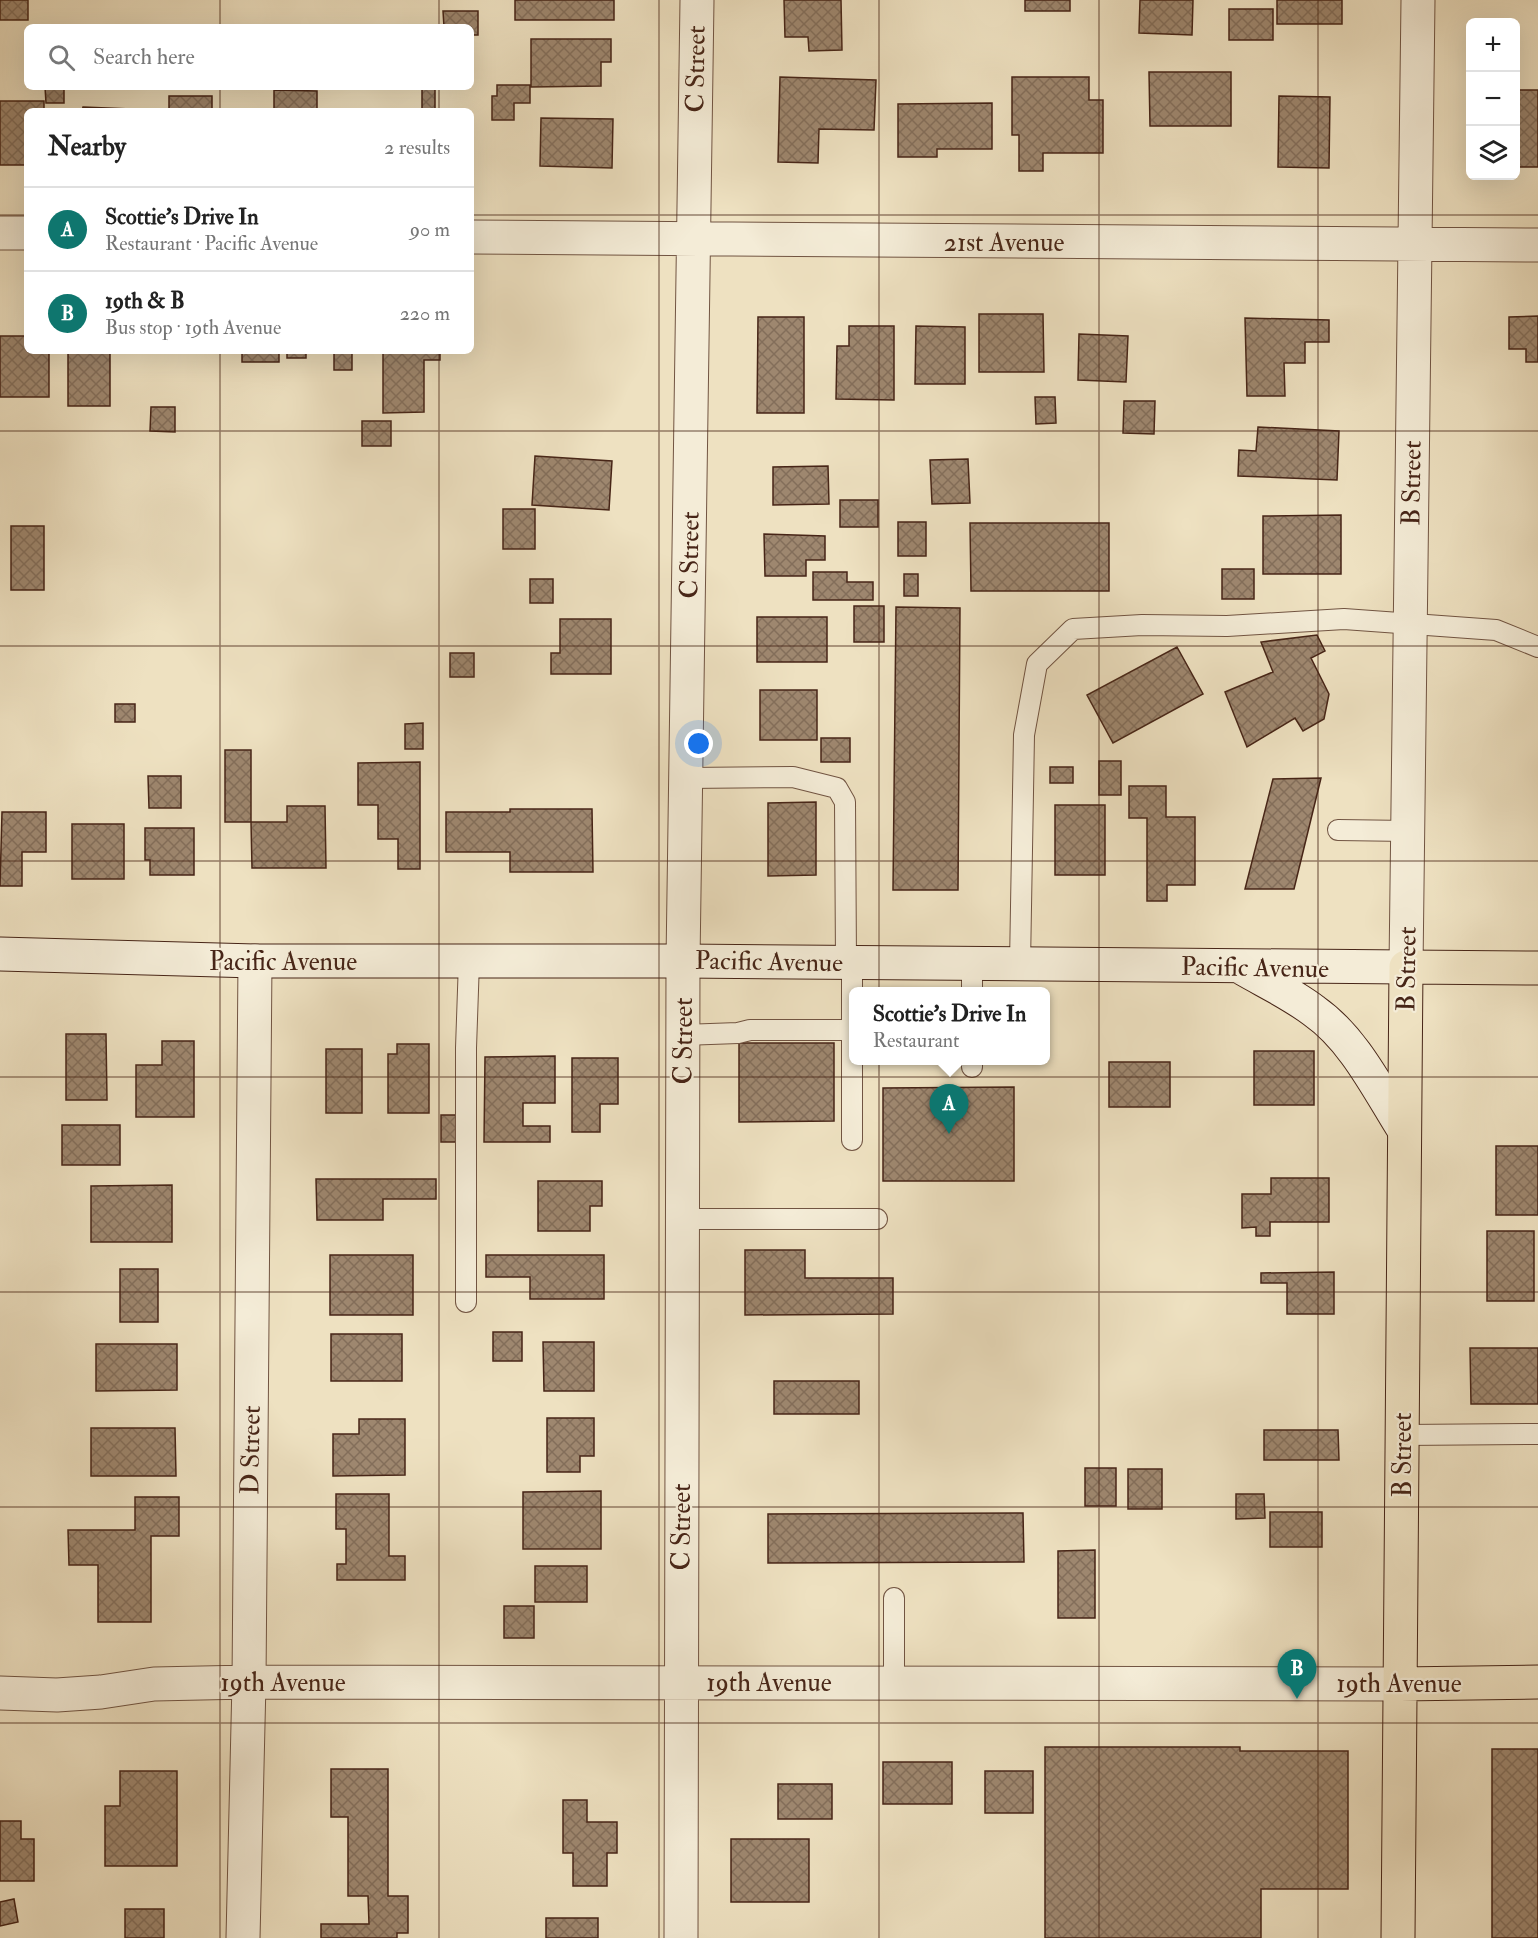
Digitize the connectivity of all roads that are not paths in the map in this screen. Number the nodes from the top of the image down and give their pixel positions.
1 (697, 0) edge
2 (1418, 0) edge
3 (0, 233) edge
4 (24, 233) edge
5 (474, 237) edge
6 (692, 239) junction
7 (1414, 245) junction
8 (1538, 245) edge
9 (1410, 622) junction
10 (1538, 646) edge
11 (686, 778) junction
12 (1338, 830) dead end
13 (1408, 831) junction
14 (0, 954) edge
15 (683, 960) junction
16 (255, 961) junction
17 (469, 961) junction
18 (849, 962) junction
19 (1020, 964) junction
20 (1238, 966) junction
21 (1406, 967) junction
22 (1538, 968) edge
23 (972, 977) edge
24 (850, 987) edge
25 (849, 1030) edge
26 (683, 1035) junction
27 (852, 1065) edge
28 (1404, 1130) junction
29 (852, 1140) dead end
30 (682, 1219) junction
31 (877, 1219) dead end
32 (466, 1302) dead end
33 (1538, 1434) edge
34 (1402, 1435) junction
35 (894, 1598) dead end
36 (249, 1682) junction
37 (681, 1682) junction
38 (1538, 1682) edge
39 (894, 1683) junction
40 (1400, 1684) junction
41 (0, 1693) edge
42 (243, 1938) edge
43 (681, 1938) edge
44 (1398, 1938) edge

1 - 6 street, C Street
2 - 7 street, B Street
3 - 4 street
5 - 6 street, 21st Avenue
6 - 7 street, 21st Avenue
6 - 11 street, C Street
7 - 8 street, 21st Avenue
7 - 9 street, B Street
9 - 10 lane
9 - 13 street, B Street
9 - 19 lane
11 - 15 street, C Street
11 - 18 lane
12 - 13 lane
13 - 21 street, B Street
14 - 16 street, Pacific Avenue
15 - 17 street, Pacific Avenue
15 - 18 street, Pacific Avenue
15 - 26 street, C Street
16 - 17 street, Pacific Avenue
16 - 36 street, D Street
17 - 32 lane
18 - 23 street, Pacific Avenue
18 - 24 lane
19 - 20 street, Pacific Avenue
19 - 23 street, Pacific Avenue
20 - 21 street, Pacific Avenue
20 - 28 street
21 - 22 main road, Pacific Avenue
21 - 28 main road, B Street
25 - 26 lane
26 - 30 street, C Street
27 - 29 lane
28 - 34 main road, B Street
30 - 31 lane
30 - 37 street, C Street
33 - 34 lane
34 - 40 main road, B Street
35 - 39 lane
36 - 37 street, 19th Avenue
36 - 41 street, 19th Avenue
36 - 42 street, D Street
37 - 39 street, 19th Avenue
37 - 43 street, C Street
38 - 40 main road, 19th Avenue
39 - 40 street, 19th Avenue
40 - 44 main road, B Street

